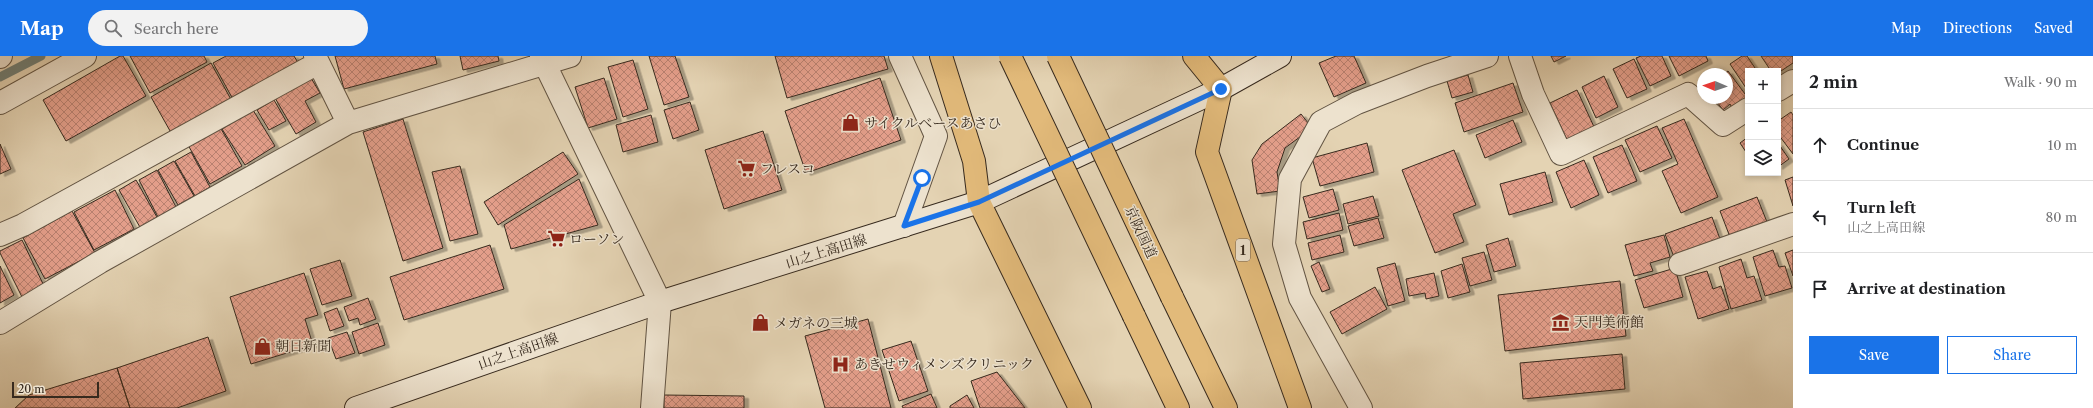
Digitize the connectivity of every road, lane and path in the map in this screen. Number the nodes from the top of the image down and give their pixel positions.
1 (85, 56) edge
2 (570, 56) edge
3 (900, 56) edge
4 (942, 56) edge
5 (1010, 56) edge
6 (1058, 56) edge
7 (1194, 56) edge
8 (1280, 56) edge
9 (1487, 56) edge
10 (1520, 56) edge
11 (317, 60) edge
12 (543, 60) edge
13 (1793, 81) edge
14 (1781, 88) edge
15 (1221, 89) junction
16 (0, 103) edge
17 (1745, 111) edge
18 (348, 123) junction
19 (979, 202) junction
20 (1793, 224) edge
21 (904, 226) junction
22 (0, 235) edge
23 (1680, 264) dead end
24 (660, 302) junction
25 (0, 323) edge
26 (356, 408) edge
27 (652, 408) edge
28 (1080, 408) edge
29 (1178, 408) edge
30 (1226, 408) edge
31 (1300, 408) edge
32 (1361, 408) edge

1 - 16 street
2 - 12 street
3 - 21 street
4 - 19 highway
5 - 29 highway, bridge
6 - 30 highway, 京阪国道, bridge
7 - 15 highway
8 - 15 street, 山之上高田線
9 - 32 street
10 - 17 street
11 - 18 street
11 - 22 street
12 - 18 street
12 - 24 street
13 - 14 street
15 - 19 street, 山之上高田線
15 - 31 highway, 1
18 - 25 street
19 - 21 street, 山之上高田線
19 - 28 highway
20 - 23 street
21 - 24 street, 山之上高田線
24 - 26 street, 山之上高田線
24 - 27 street

